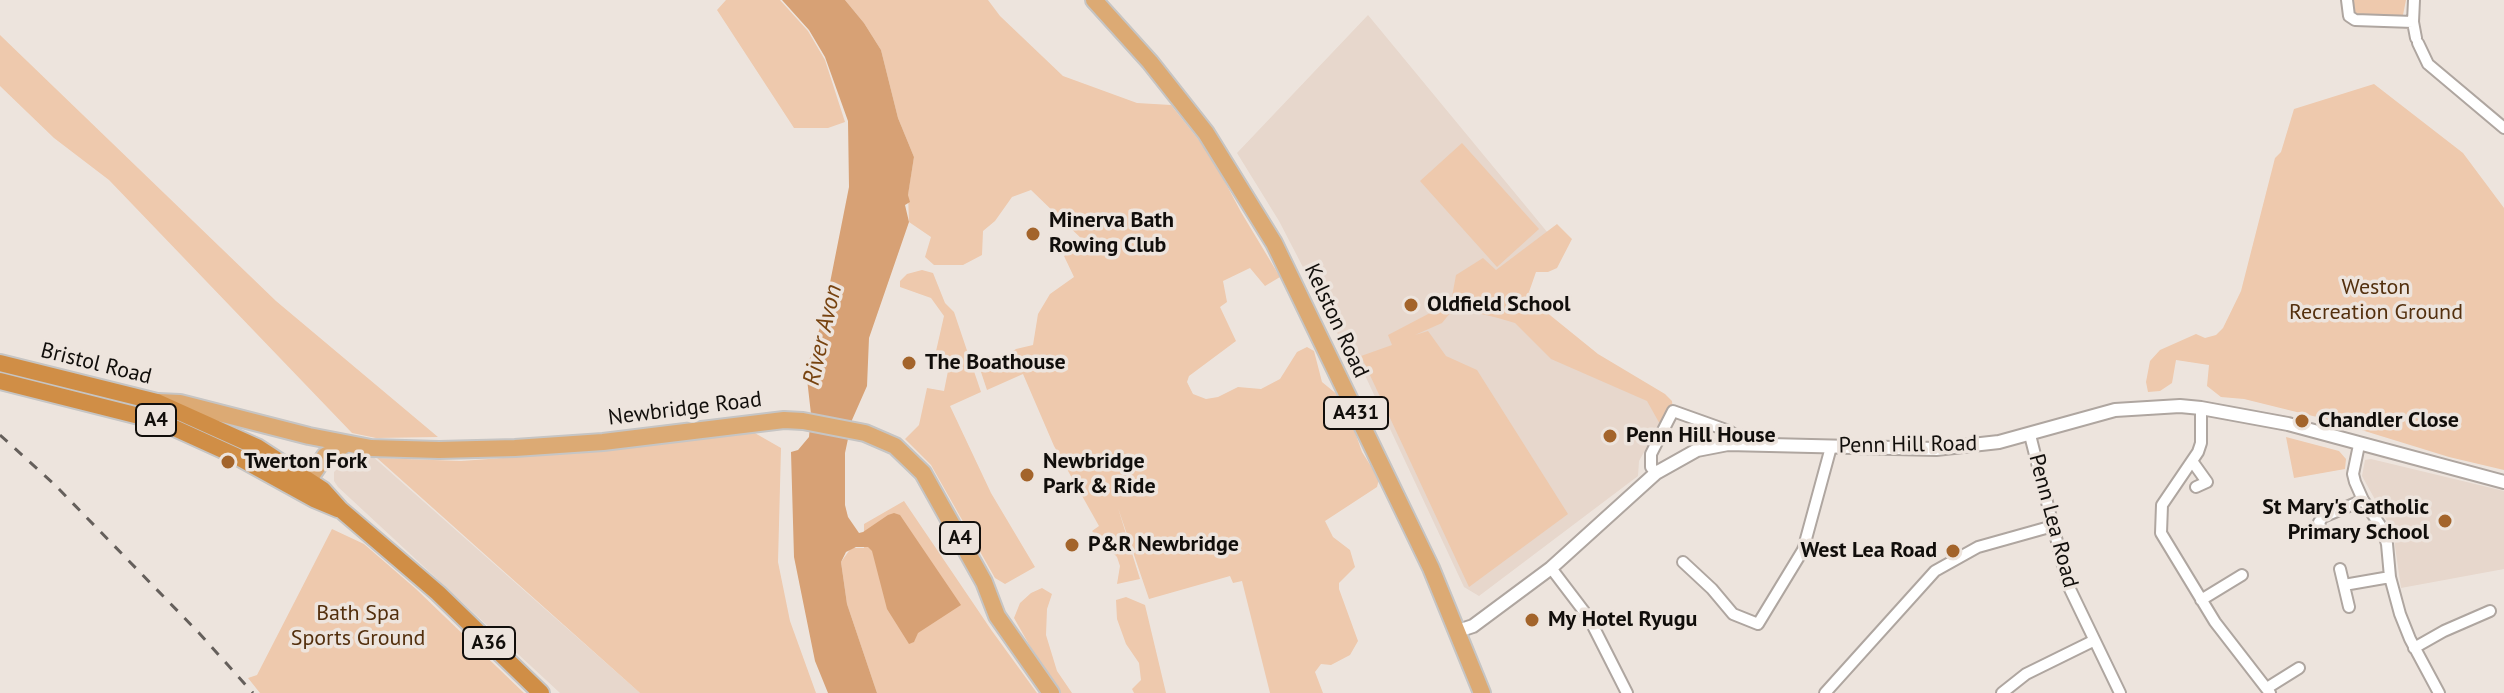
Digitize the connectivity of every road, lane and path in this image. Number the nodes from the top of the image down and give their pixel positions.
1 (1094, 0) edge
2 (2347, 0) edge
3 (2414, 0) edge
4 (2413, 22) junction
5 (2502, 121) edge
6 (0, 363) edge
7 (0, 381) edge
8 (157, 402) junction
9 (2201, 408) junction
10 (2030, 435) junction
11 (309, 436) junction
12 (1738, 443) junction
13 (346, 444) junction
14 (2359, 445) junction
15 (1831, 447) junction
16 (325, 456) junction
17 (2192, 461) junction
18 (1656, 473) junction
19 (2504, 482) edge
20 (304, 485) junction
21 (2196, 487) dead end
22 (2363, 500) junction
23 (2053, 526) junction
24 (2322, 533) dead end
25 (1683, 562) dead end
26 (1551, 568) junction
27 (2340, 569) dead end
28 (2242, 575) dead end
29 (2390, 577) junction
30 (2344, 585) junction
31 (2201, 600) junction
32 (2349, 607) dead end
33 (2490, 611) dead end
34 (1458, 631) junction
35 (2093, 641) junction
36 (2414, 648) junction
37 (2299, 668) dead end
38 (2268, 691) edge
39 (541, 693) edge
40 (1051, 693) edge
41 (1482, 693) edge
42 (1627, 693) edge
43 (1825, 693) edge
44 (2002, 693) edge
45 (2120, 693) edge
46 (2439, 693) edge

1 - 34 main road, Kelston Road / A431
2 - 4 street
3 - 4 street
4 - 5 street
6 - 8 highway, Bristol Road / A4
7 - 20 highway, Bristol Road / A4
8 - 11 main road, A4
8 - 20 highway, Bristol Road / A4
9 - 10 street, Penn Hill Road
9 - 14 street, Penn Hill Road
9 - 17 street
10 - 15 street, Penn Hill Road
10 - 23 street, Penn Lea Road
11 - 13 main road, A4
11 - 16 main road
12 - 15 street, Penn Hill Road
12 - 18 street, Penn Hill Road
12 - 18 street
13 - 16 main road
13 - 40 main road, Newbridge Road / A4
14 - 19 street, Penn Hill Road
14 - 22 street
15 - 25 street
16 - 20 main road
17 - 21 street
17 - 31 street
18 - 26 street, Penn Hill Road
20 - 39 highway, A36
22 - 24 street
22 - 29 street
23 - 35 street, Penn Lea Road
23 - 43 street
26 - 34 street, Penn Hill Road
26 - 42 street
27 - 30 street
28 - 31 street
29 - 30 street
29 - 36 street
30 - 32 street
31 - 38 street
33 - 36 street
34 - 41 main road, Kelston Road / A431
35 - 44 street
35 - 45 street, Penn Lea Road
36 - 46 street
37 - 38 street

